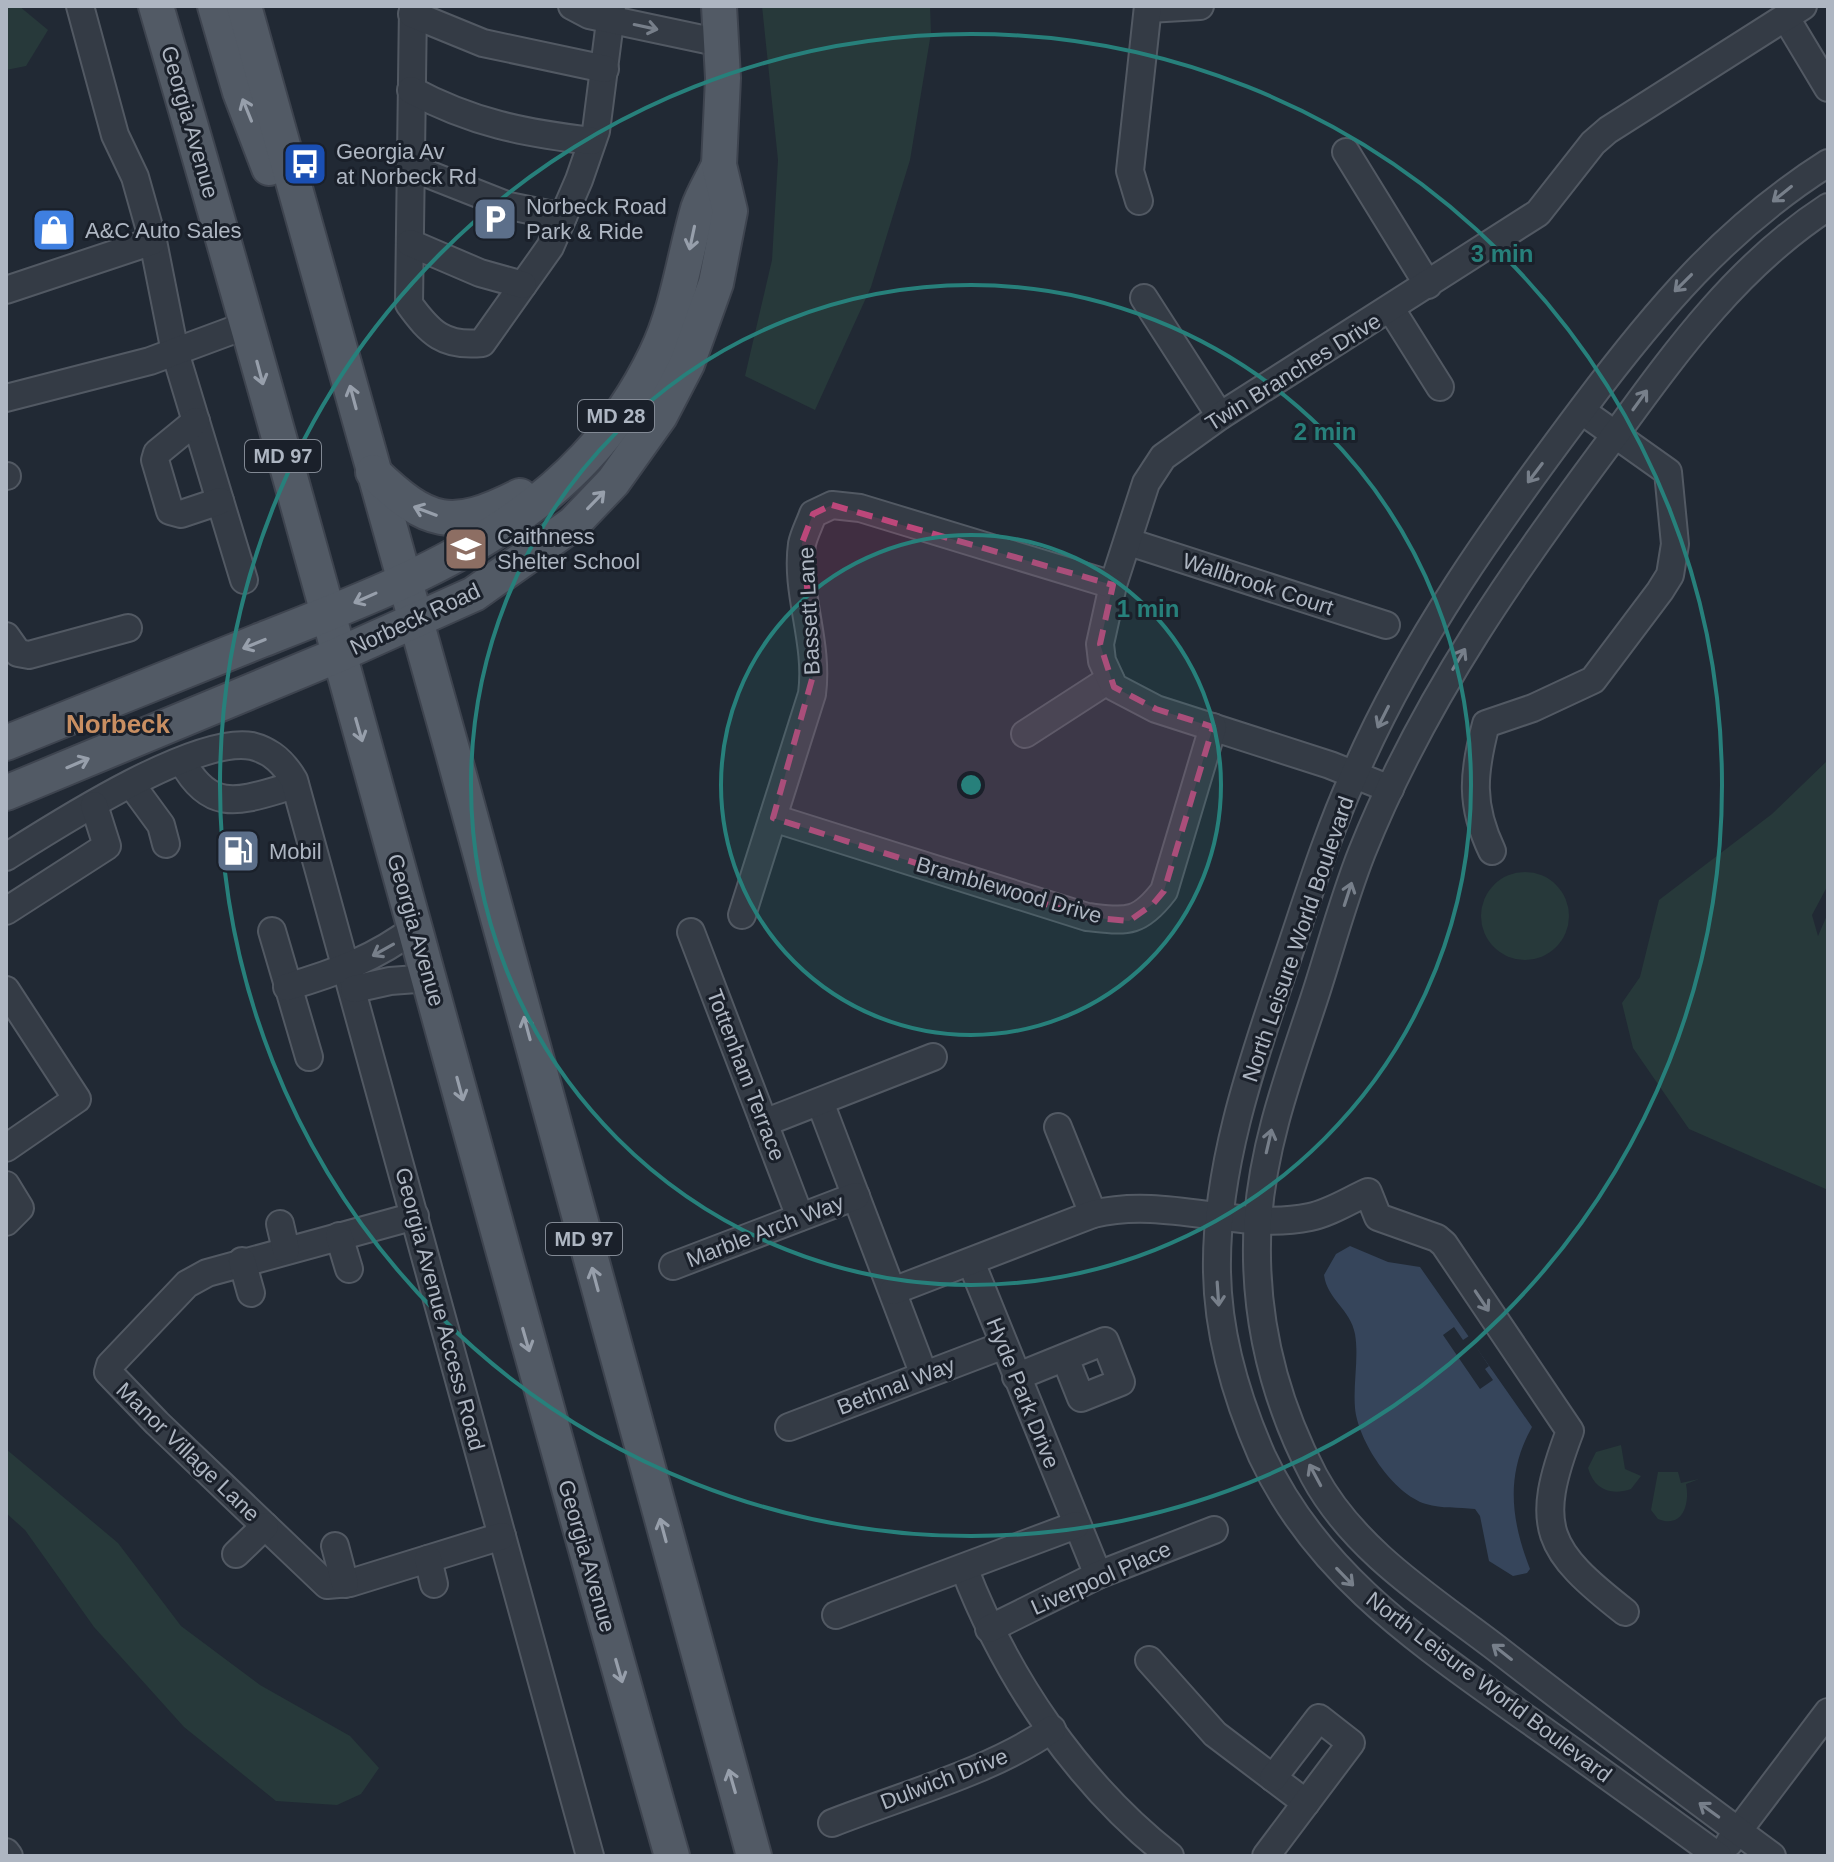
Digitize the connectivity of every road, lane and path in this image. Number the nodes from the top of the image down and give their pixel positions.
1 (80, 6) edge
2 (156, 6) edge
3 (215, 6) edge
4 (244, 6) edge
5 (572, 6) edge
6 (719, 6) edge
7 (1200, 6) edge
8 (1148, 7) edge
9 (413, 10) edge
10 (1794, 12) edge
11 (612, 13) edge
12 (721, 43) junction
13 (605, 69) junction
14 (1828, 88) edge
15 (411, 90) junction
16 (592, 141) junction
17 (1346, 152) dead end
18 (1828, 163) edge
19 (719, 165) junction
20 (410, 167) junction
21 (1139, 201) dead end
22 (1828, 207) edge
23 (563, 217) junction
24 (153, 241) junction
25 (410, 243) junction
26 (322, 284) junction
27 (523, 285) junction
28 (1428, 285) junction
29 (6, 290) edge
30 (1144, 298) dead end
31 (1391, 309) junction
32 (247, 325) junction
33 (175, 352) junction
34 (1440, 387) dead end
35 (6, 398) edge
36 (1582, 411) junction
37 (1220, 416) junction
38 (196, 421) junction
39 (1615, 434) junction
40 (574, 468) junction
41 (373, 472) junction
42 (220, 501) junction
43 (1129, 542) junction
44 (244, 580) dead end
45 (403, 581) junction
46 (1113, 585) junction
47 (327, 615) junction
48 (416, 621) junction
49 (1386, 625) dead end
50 (128, 628) dead end
51 (6, 636) edge
52 (338, 655) junction
53 (1110, 679) junction
54 (1213, 727) junction
55 (1025, 734) dead end
56 (6, 743) edge
57 (182, 761) junction
58 (289, 774) junction
59 (1354, 774) junction
60 (131, 784) junction
61 (1390, 789) junction
62 (6, 793) edge
63 (94, 805) junction
64 (773, 818) junction
65 (166, 844) dead end
66 (1492, 851) dead end
67 (6, 857) edge
68 (6, 911) edge
69 (742, 915) dead end
70 (415, 928) junction
71 (272, 931) dead end
72 (691, 932) dead end
73 (430, 978) junction
74 (351, 979) junction
75 (287, 987) junction
76 (6, 990) edge
77 (309, 1057) dead end
78 (933, 1057) dead end
79 (820, 1102) junction
80 (764, 1123) junction
81 (1058, 1127) dead end
82 (6, 1148) edge
83 (6, 1185) edge
84 (856, 1196) junction
85 (1093, 1214) junction
86 (415, 1216) junction
87 (1220, 1216) junction
88 (800, 1217) junction
89 (1258, 1218) junction
90 (6, 1222) edge
91 (339, 1236) junction
92 (242, 1261) junction
93 (971, 1262) junction
94 (673, 1266) dead end
95 (349, 1269) dead end
96 (893, 1291) junction
97 (251, 1293) dead end
98 (1004, 1345) junction
99 (1065, 1358) dead end
100 (924, 1375) junction
101 (1016, 1377) junction
102 (789, 1427) dead end
103 (1076, 1525) junction
104 (265, 1526) junction
105 (1214, 1530) dead end
106 (502, 1536) junction
107 (335, 1546) dead end
108 (236, 1554) dead end
109 (964, 1568) junction
110 (1098, 1575) junction
111 (345, 1584) junction
112 (1625, 1612) dead end
113 (836, 1615) dead end
114 (989, 1629) junction
115 (1149, 1660) dead end
116 (1828, 1712) edge
117 (1052, 1729) junction
118 (1273, 1778) junction
119 (1306, 1803) junction
120 (832, 1823) dead end
121 (1737, 1831) junction
122 (590, 1856) edge
123 (672, 1856) edge
124 (754, 1856) edge
125 (1170, 1856) edge
126 (1266, 1856) edge
127 (1719, 1856) edge
128 (1772, 1856) edge

1 - 24 street
2 - 32 main road, Georgia Avenue / MD 97
26 -> 3 main road
4 - 26 main road, MD 97
5 - 11 street
6 - 12 main road, Norbeck Road / MD 28
7 - 8 street
8 - 21 street
9 - 13 street
9 - 15 street
10 - 14 street, Twin Branches Drive
10 - 28 street, Twin Branches Drive
11 -> 12 street
11 - 13 street
12 - 19 main road, Norbeck Road / MD 28
13 - 16 street
15 - 16 street
15 - 20 street
16 - 23 street
17 - 28 street
18 -> 36 street, North Leisure World Boulevard
19 -> 40 main road, Norbeck Road / MD 28
48 -> 19 main road, Norbeck Road / MD 28
20 - 23 street
20 - 25 street
39 -> 22 street, North Leisure World Boulevard
23 - 27 street
24 - 29 street
24 - 33 street
25 - 27 street
25 - 27 street
41 -> 26 main road, MD 97
28 - 31 street, Twin Branches Drive
30 - 37 street
31 - 34 street
31 - 37 street, Twin Branches Drive
32 - 33 street
32 -> 47 main road, Georgia Avenue / MD 97
33 - 35 street
33 - 38 street
36 - 39 street
36 -> 59 street, North Leisure World Boulevard
37 - 43 street, Twin Branches Drive
38 - 42 street
38 - 42 street
61 -> 39 street, North Leisure World Boulevard
39 - 66 street
40 -> 41 main road
40 - 45 main road, Norbeck Road / MD 28
41 - 45 main road, MD 97
42 - 44 street
43 - 46 street, Twin Branches Drive
43 - 49 street, Wallbrook Court
45 -> 47 main road, Norbeck Road / MD 28
45 - 48 main road, MD 97
46 - 53 street, Twin Branches Drive
46 - 64 street, Bassett Lane
47 - 52 main road, Georgia Avenue / MD 97
47 -> 56 main road, Norbeck Road / MD 28
48 - 52 main road, Norbeck Road / MD 28
124 -> 48 main road, MD 97
50 - 51 street
62 -> 52 main road, Norbeck Road / MD 28
52 -> 70 main road, Georgia Avenue / MD 97
53 - 54 street
53 - 55 street
54 - 59 street
54 - 64 street, Bramblewood Drive
57 - 58 street
57 - 58 street
57 - 60 street
58 - 74 street, Georgia Avenue Access Road
59 - 61 street
59 - 87 street, North Leisure World Boulevard
60 - 63 street
60 - 65 street
89 -> 61 street, North Leisure World Boulevard
63 - 67 street
63 - 68 street
64 - 69 street, Bassett Lane
70 - 73 main road, Georgia Avenue / MD 97
70 -> 74 street
71 - 75 street
72 - 80 street, Tottenham Terrace
73 - 74 street
73 -> 123 main road, Georgia Avenue / MD 97
74 - 75 street
74 - 86 street, Georgia Avenue Access Road
75 - 77 street
76 - 82 street
78 - 79 street
79 - 80 street
79 - 84 street
80 - 88 street, Tottenham Terrace
81 - 85 street
83 - 90 street
84 - 88 street, Marble Arch Way
84 - 96 street
85 - 87 street
85 - 93 street
86 - 91 street, Manor Village Lane
86 - 106 street, Georgia Avenue Access Road
87 - 89 street
87 -> 127 street, North Leisure World Boulevard
88 - 94 street, Marble Arch Way
89 -> 112 street
121 -> 89 street, North Leisure World Boulevard
91 - 92 street, Manor Village Lane
91 - 95 street
92 - 97 street
92 - 104 street, Manor Village Lane
93 - 96 street
93 - 98 street, Hyde Park Drive
96 - 100 street
98 - 100 street, Bethnal Way
98 - 101 street, Hyde Park Drive
99 - 101 street
100 - 102 street, Bethnal Way
101 - 103 street, Hyde Park Drive
103 - 109 street
103 - 110 street, Hyde Park Drive
104 - 108 street
104 - 111 street, Manor Village Lane
105 - 110 street, Liverpool Place
106 - 111 street
106 - 122 street, Georgia Avenue Access Road
107 - 111 street
109 - 113 street
109 - 114 street
110 - 114 street, Liverpool Place
114 - 117 street
115 - 118 street
116 - 121 street
117 - 120 street, Dulwich Drive
117 - 125 street
118 - 119 street
118 - 119 street
119 - 126 street
121 - 127 street
121 - 128 street, North Leisure World Boulevard

